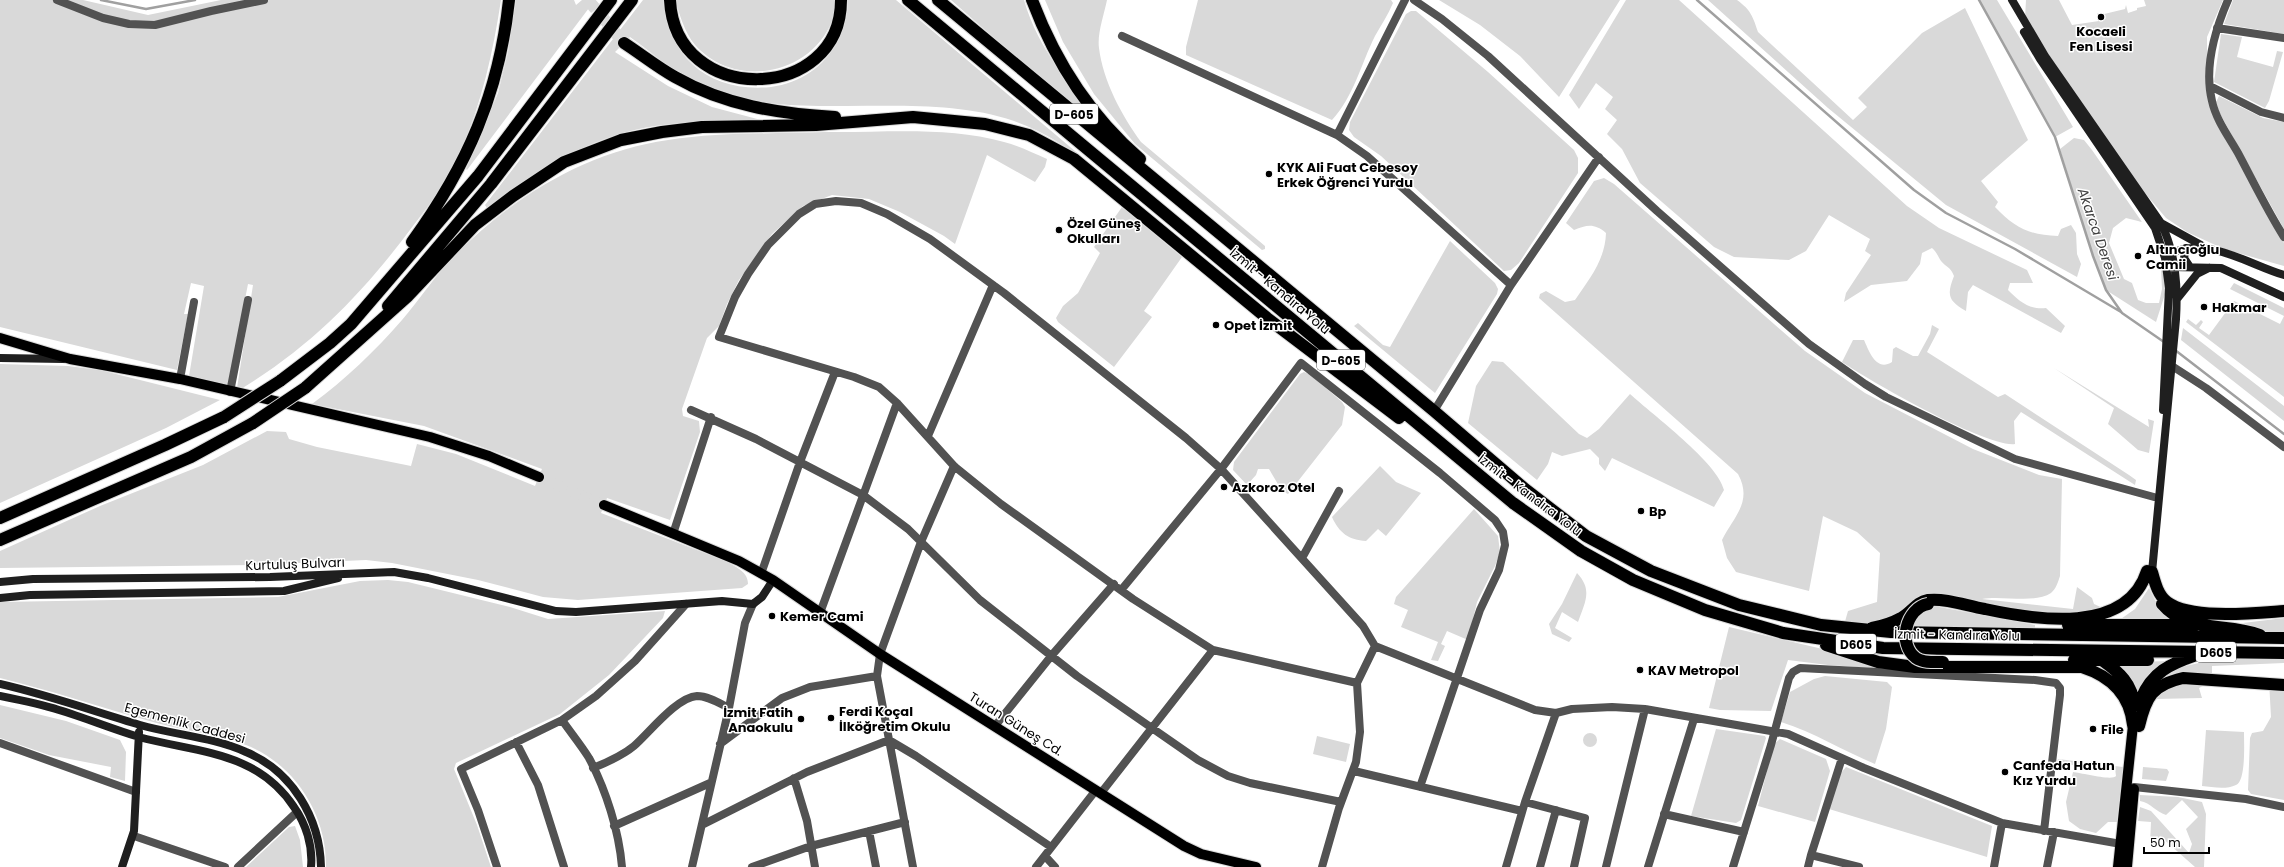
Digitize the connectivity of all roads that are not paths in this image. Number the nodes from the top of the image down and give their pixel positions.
1 (56, 0) edge
2 (264, 0) edge
3 (509, 0) edge
4 (611, 0) edge
5 (632, 0) edge
6 (670, 0) edge
7 (841, 0) edge
8 (908, 0) edge
9 (938, 0) edge
10 (1032, 0) edge
11 (1405, 0) edge
12 (1414, 0) edge
13 (2006, 0) edge
14 (2012, 0) edge
15 (2228, 0) edge
16 (2217, 28) junction
17 (1122, 36) dead end
18 (2284, 38) edge
19 (624, 43) tunnel mouth
20 (2210, 86) junction
21 (2284, 118) edge
22 (868, 119) junction
23 (1337, 135) junction
24 (1599, 157) junction
25 (2160, 223) junction
26 (1211, 228) junction
27 (2284, 237) edge
28 (2204, 247) junction
29 (2186, 248) junction
30 (2172, 253) junction
31 (2169, 263) junction
32 (2190, 267) junction
33 (2209, 268) junction
34 (2284, 275) edge
35 (993, 285) junction
36 (1511, 285) junction
37 (2284, 297) edge
38 (2177, 299) junction
39 (248, 300) dead end
40 (194, 302) dead end
41 (351, 324) junction
42 (363, 335) junction
43 (0, 338) edge
44 (0, 358) edge
45 (70, 359) junction
46 (2170, 364) junction
47 (835, 372) junction
48 (180, 379) junction
49 (230, 392) junction
50 (897, 403) junction
51 (692, 410) dead end
52 (1434, 411) junction
53 (711, 417) junction
54 (928, 436) junction
55 (2284, 446) edge
56 (800, 462) junction
57 (954, 466) junction
58 (1221, 469) junction
59 (539, 477) tunnel mouth
60 (1491, 485) junction
61 (1339, 491) dead end
62 (863, 495) junction
63 (2154, 497) junction
64 (604, 505) tunnel mouth
65 (0, 518) edge
66 (673, 534) junction
67 (0, 540) edge
68 (921, 542) junction
69 (1581, 551) joint
70 (1302, 558) junction
71 (1636, 562) joint
72 (2150, 572) junction
73 (355, 573) junction
74 (761, 574) junction
75 (773, 580) junction
76 (0, 582) edge
77 (1114, 584) junction
78 (1122, 589) junction
79 (0, 598) edge
80 (686, 604) junction
81 (753, 604) junction
82 (2284, 611) edge
83 (820, 612) junction
84 (2196, 625) junction
85 (2094, 626) junction
86 (1862, 630) junction
87 (1806, 637) junction
88 (2268, 638) junction
89 (2284, 638) edge
90 (1375, 646) junction
91 (1213, 650) junction
92 (2205, 652) junction
93 (2284, 653) edge
94 (880, 654) junction
95 (1052, 655) junction
96 (2185, 659) junction
97 (2102, 660) junction
98 (877, 676) junction
99 (1458, 680) junction
100 (1357, 683) junction
101 (0, 684) edge
102 (2284, 686) edge
103 (0, 696) edge
104 (729, 708) junction
105 (1645, 709) junction
106 (1556, 713) junction
107 (1694, 719) junction
108 (562, 720) junction
109 (141, 725) junction
110 (994, 726) junction
111 (2136, 726) junction
112 (1153, 728) junction
113 (1775, 731) junction
114 (138, 736) junction
115 (889, 740) junction
116 (516, 742) junction
117 (0, 743) edge
118 (720, 744) junction
119 (1842, 758) junction
120 (593, 768) junction
121 (1354, 771) junction
122 (794, 778) junction
123 (710, 783) junction
124 (1420, 787) junction
125 (2134, 787) junction
126 (136, 792) junction
127 (1098, 792) junction
128 (1341, 802) junction
129 (1525, 802) junction
130 (2284, 807) edge
131 (1556, 810) junction
132 (1522, 811) junction
133 (298, 812) junction
134 (1664, 814) junction
135 (904, 822) junction
136 (2002, 823) junction
137 (702, 825) junction
138 (614, 826) junction
139 (869, 831) junction
140 (2044, 831) junction
141 (1744, 832) junction
142 (2054, 832) junction
143 (134, 836) junction
144 (2121, 844) junction
145 (811, 846) junction
146 (1051, 847) junction
147 (1811, 855) junction
148 (1045, 856) junction
149 (1222, 863) edge
150 (122, 867) edge
151 (225, 867) edge
152 (238, 867) edge
153 (311, 867) edge
154 (321, 867) edge
155 (497, 867) edge
156 (564, 867) edge
157 (621, 867) edge
158 (692, 867) edge
159 (752, 867) edge
160 (814, 867) edge
161 (876, 867) edge
162 (913, 867) edge
163 (1036, 867) edge
164 (1055, 867) edge
165 (1256, 867) edge
166 (1322, 867) edge
167 (1506, 867) edge
168 (1540, 867) edge
169 (1574, 867) edge
170 (1606, 867) edge
171 (1648, 867) edge
172 (1733, 867) edge
173 (1808, 867) edge
174 (1859, 867) edge
175 (1994, 867) edge
176 (2047, 867) edge
177 (2118, 867) edge
178 (2127, 867) edge

1 - 2 street
3 - 41 highway
4 - 41 highway
5 - 42 highway
6 - 7 highway
8 - 60 highway, İzmit - Kandıra Yolu / D-605
9 - 26 highway, İzmit - Kandıra Yolu / D-605
10 - 26 highway
11 - 23 street
12 - 24 street
13 - 31 main road
14 - 25 main road
15 - 16 street
16 - 18 street
16 - 20 street
17 - 23 street
19 - 22 highway
20 - 21 street
20 - 27 street
22 - 42 highway
22 - 60 highway
23 - 36 street
24 - 36 street
24 - 63 street
25 - 28 main road
25 - 30 main road
26 - 52 highway, İzmit - Kandıra Yolu / D-605
28 - 29 main road
28 - 34 main road
29 - 30 main road
29 - 32 main road
30 - 31 main road
30 - 31 main road
31 - 32 main road
31 - 38 main road
31 - 46 main road
32 - 33 main road
33 - 37 main road
33 - 38 main road
35 - 47 street
35 - 54 street
35 - 58 street
36 - 52 street
38 - 46 main road
39 - 49 street
40 - 48 street
41 - 65 highway, bridge
42 - 67 highway, bridge
43 - 45 main road
44 - 45 main road
45 - 48 main road
46 - 55 street
46 - 63 main road
46 - 72 main road
47 - 50 street
47 - 56 street
48 - 49 main road
49 - 59 main road
50 - 54 street
50 - 62 street
51 - 53 street
52 - 71 highway, İzmit - Kandıra Yolu / D-605
53 - 56 street
53 - 66 street
54 - 57 street
56 - 62 street
56 - 74 street
57 - 68 street
57 - 77 street
58 - 70 street
58 - 78 street
58 - 99 street
60 - 69 highway, İzmit - Kandıra Yolu / D-605
61 - 70 street
62 - 68 street
62 - 83 street
63 - 72 main road
64 - 66 main road, Turan Güneş Cd.
66 - 74 main road, Turan Güneş Cd.
68 - 94 street
68 - 95 street
69 - 87 highway, İzmit - Kandıra Yolu / D605
70 - 90 street
71 - 86 highway, İzmit - Kandıra Yolu / D605
72 - 82 highway
72 - 84 highway
72 - 85 highway
72 - 86 highway
73 - 76 main road, Kurtuluş Bulvarı
73 - 79 main road, Kurtuluş Bulvarı
73 - 80 main road
74 - 75 main road, Turan Güneş Cd.
75 - 81 main road
75 - 83 main road, Turan Güneş Cd.
77 - 78 street
77 - 95 street
78 - 91 street
80 - 81 main road
80 - 108 street
81 - 104 street
83 - 94 main road, Turan Güneş Cd.
84 - 85 highway
84 - 88 highway
85 - 97 highway, bridge
86 - 88 highway, İzmit - Kandıra Yolu / D605
87 - 92 highway, İzmit - Kandıra Yolu / D605
87 - 111 highway
88 - 89 highway, D605
90 - 99 street
90 - 100 street
91 - 100 street
91 - 112 street
92 - 93 highway, İzmit - Kandıra Yolu / D605
92 - 96 highway
94 - 98 street
94 - 110 main road, Turan Güneş Cd.
95 - 110 street
95 - 112 street
96 - 97 highway
96 - 111 highway
97 - 111 highway
98 - 115 street
98 - 118 street
99 - 106 street
99 - 124 street
100 - 121 street
101 - 109 main road, Egemenlik Caddesi
102 - 111 highway
103 - 114 main road, Egemenlik Caddesi
104 - 118 street
104 - 120 street
105 - 106 street
105 - 107 street
105 - 170 street
106 - 129 street
107 - 113 street
107 - 134 street
108 - 116 street
108 - 120 street
109 - 114 main road
109 - 154 main road, Egemenlik Caddesi
110 - 127 main road, Turan Güneş Cd.
111 - 125 main road
111 - 144 main road
112 - 127 street
112 - 128 street
113 - 119 street
113 - 140 street
113 - 141 street
114 - 126 main road
114 - 133 main road, Egemenlik Caddesi
115 - 122 street
115 - 135 street
115 - 146 street
116 - 155 street
116 - 156 street
117 - 126 street
118 - 123 street
119 - 136 street
119 - 147 street
120 - 138 street
121 - 124 street
121 - 128 street
122 - 137 street
122 - 145 street
123 - 137 street
123 - 138 street
124 - 132 street
125 - 130 street
125 - 178 main road
126 - 143 main road
127 - 146 street
127 - 149 main road, Turan Güneş Cd.
128 - 166 street
129 - 131 street
129 - 132 street
131 - 168 street
131 - 169 street
132 - 167 street
133 - 152 street
133 - 153 main road, Egemenlik Caddesi
134 - 141 street
134 - 171 street
135 - 139 street
135 - 162 street
136 - 140 street
136 - 175 street
137 - 158 street
138 - 157 street
139 - 145 street
139 - 161 street
140 - 142 street
141 - 172 street
142 - 144 street
142 - 176 street
143 - 150 main road
143 - 151 street
144 - 177 main road
145 - 159 street
145 - 160 street
146 - 148 street
147 - 173 street
147 - 174 street
148 - 163 street
148 - 164 street
149 - 165 main road, Turan Güneş Cd.

